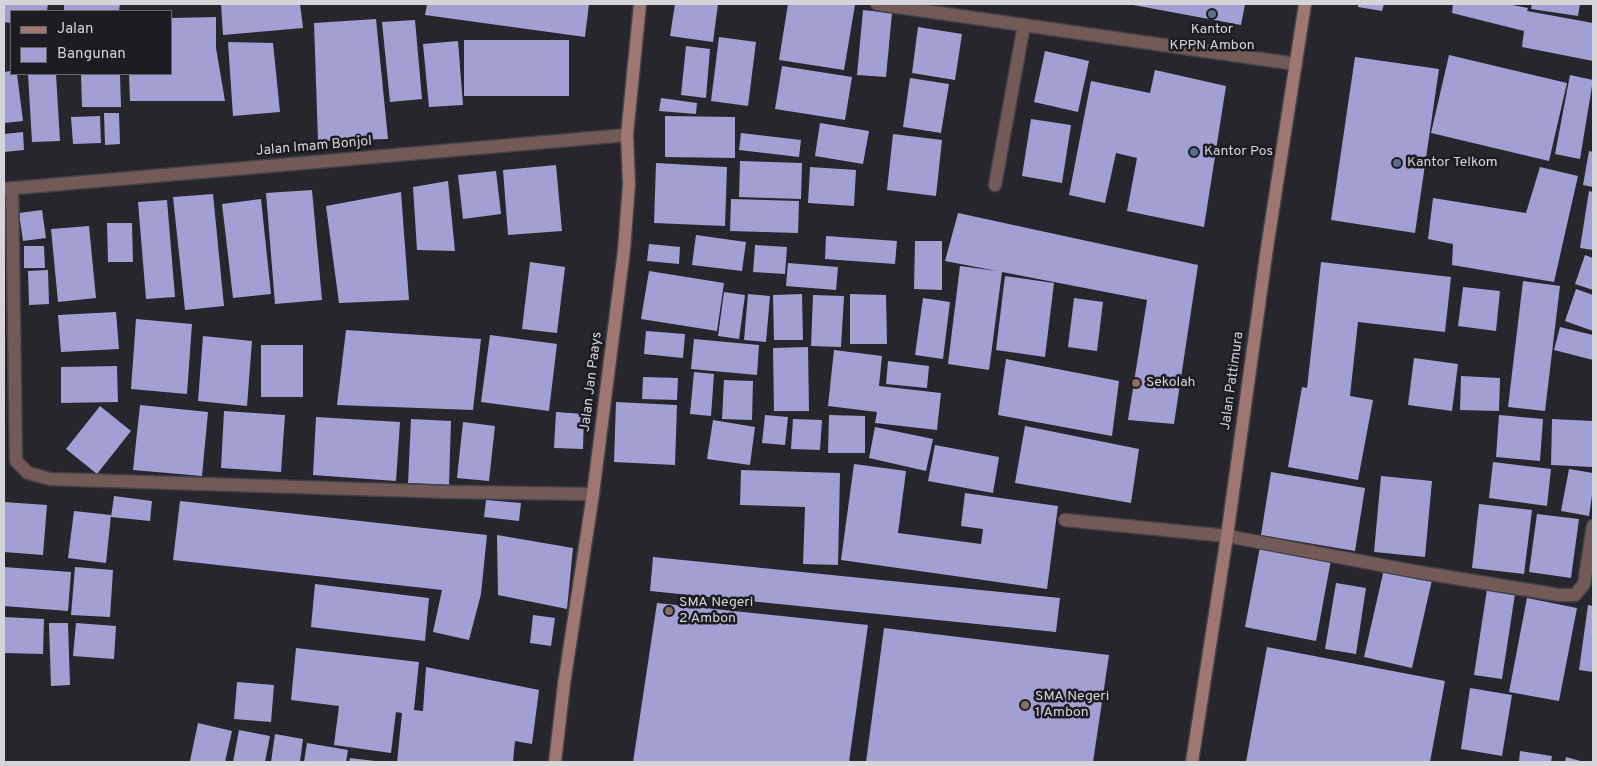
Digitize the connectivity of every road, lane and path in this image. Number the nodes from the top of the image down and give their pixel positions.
1 (640, 4) edge
2 (877, 4) edge
3 (1305, 4) edge
4 (1024, 25) junction
5 (1296, 64) junction
6 (627, 135) junction
7 (995, 185) dead end
8 (8, 189) edge
9 (592, 494) junction
10 (1065, 520) dead end
11 (1593, 526) edge
12 (1227, 536) junction
13 (556, 762) edge
14 (1192, 762) edge

1 - 6 street, Jalan Jan Paays
2 - 4 street
3 - 5 street, Jalan Pattimura
4 - 5 street
4 - 7 street
5 - 12 street, Jalan Pattimura
6 - 8 street, Jalan Imam Bonjol
6 - 9 street, Jalan Jan Paays
8 - 9 street
9 - 13 street, Jalan Jan Paays
10 - 12 street
11 - 12 street
12 - 14 street, Jalan Pattimura

